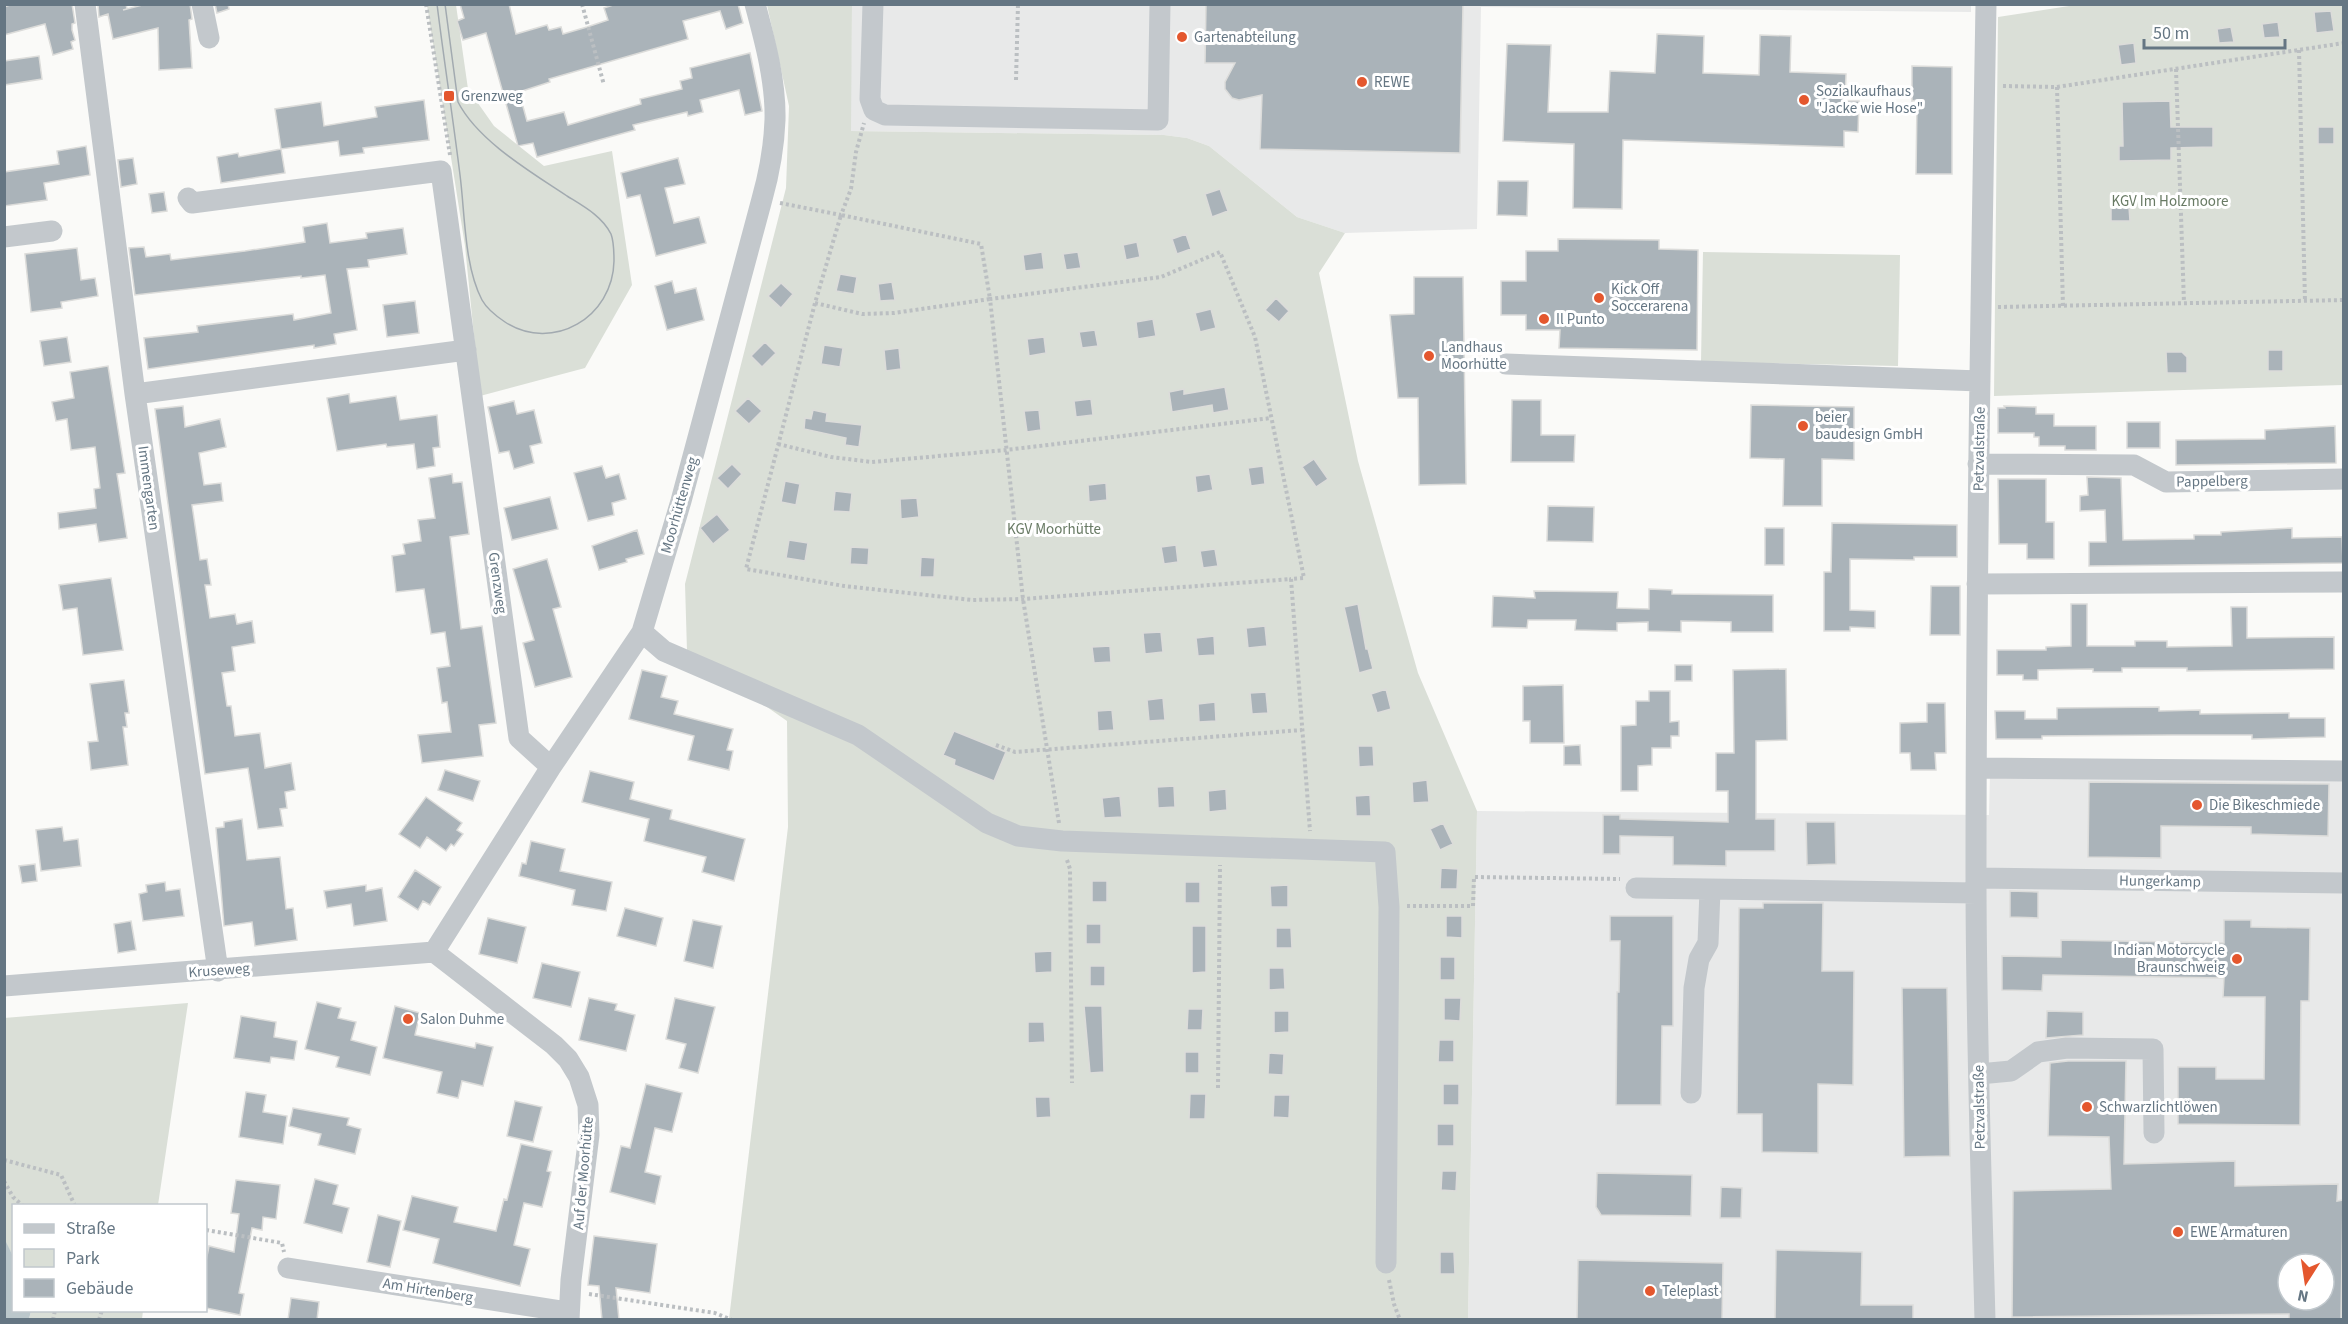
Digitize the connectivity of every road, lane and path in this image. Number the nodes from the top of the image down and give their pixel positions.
1 (85, 4) edge
2 (202, 4) edge
3 (426, 4) edge
4 (582, 4) edge
5 (755, 4) edge
6 (873, 4) edge
7 (1018, 4) edge
8 (1160, 4) edge
9 (1986, 4) edge
10 (209, 38) dead end
11 (2343, 44) edge
12 (2299, 50) junction
13 (2176, 69) junction
14 (1016, 80) dead end
15 (604, 85) dead end
16 (1985, 86) junction
17 (2056, 87) junction
18 (874, 110) junction
19 (450, 156) dead end
20 (188, 198) dead end
21 (762, 199) junction
22 (841, 215) junction
23 (52, 231) dead end
24 (4, 237) edge
25 (990, 299) junction
26 (2343, 300) edge
27 (2305, 301) junction
28 (815, 303) junction
29 (2184, 303) junction
30 (2063, 306) junction
31 (1982, 307) junction
32 (466, 350) junction
33 (1506, 364) dead end
34 (1980, 381) junction
35 (135, 394) junction
36 (1271, 418) junction
37 (778, 444) junction
38 (1006, 450) junction
39 (1978, 464) junction
40 (2343, 479) edge
41 (1291, 579) junction
42 (2343, 582) edge
43 (1977, 584) junction
44 (1023, 599) junction
45 (642, 632) junction
46 (1302, 730) junction
47 (996, 745) dead end
48 (1047, 750) junction
49 (551, 767) junction
50 (1977, 768) junction
51 (2343, 771) edge
52 (1062, 841) junction
53 (1221, 847) junction
54 (1311, 850) junction
55 (2343, 883) edge
56 (1976, 886) junction
57 (1636, 888) joint
58 (1710, 890) junction
59 (1389, 907) junction
60 (434, 952) junction
61 (218, 971) junction
62 (4, 986) edge
63 (1979, 1074) junction
64 (1072, 1083) dead end
65 (1218, 1088) dead end
66 (1691, 1093) dead end
67 (2154, 1132) dead end
68 (4, 1160) edge
69 (4, 1181) edge
70 (21, 1204) edge
71 (74, 1204) edge
72 (207, 1230) edge
73 (1386, 1263) joint
74 (288, 1268) joint
75 (568, 1316) edge
76 (732, 1320) edge
77 (1400, 1320) edge
78 (1985, 1320) edge

1 - 35 street, Immengarten
2 - 10 street
3 - 19 path
4 - 15 path
5 - 21 street, Moorhüttenweg
6 - 18 street
7 - 14 path
8 - 18 street
9 - 16 street, Petzvalstraße
11 - 12 path
12 - 13 path
12 - 27 path
13 - 17 path
13 - 29 path
16 - 17 path
16 - 31 street, Petzvalstraße
17 - 30 path
18 - 22 path
20 - 32 street, Grenzweg
21 - 22 path
21 - 45 street, Moorhüttenweg
22 - 25 path
22 - 28 path
23 - 24 street
25 - 28 path
25 - 36 path
25 - 38 path
26 - 27 path
27 - 29 path
28 - 37 path
29 - 30 path
30 - 31 path
31 - 34 street, Petzvalstraße
32 - 35 street
32 - 49 street, Grenzweg
33 - 34 street
34 - 39 street, Petzvalstraße
35 - 61 street, Immengarten
36 - 38 path
36 - 41 path
37 - 38 path
37 - 44 path
38 - 44 path
39 - 40 street, Pappelberg
39 - 43 street, Petzvalstraße
41 - 44 path
41 - 46 path
42 - 43 street
43 - 50 street, Petzvalstraße
44 - 48 path
45 - 49 street, Moorhüttenweg
45 - 52 street
46 - 48 path
46 - 54 path
47 - 48 path
48 - 52 path
49 - 60 street, Moorhüttenweg
50 - 51 street
50 - 56 street, Petzvalstraße
52 - 53 street
52 - 64 path
53 - 54 street
53 - 65 path
54 - 59 street
55 - 56 street, Hungerkamp
56 - 58 street
56 - 63 street, Petzvalstraße
57 - 58 street
57 - 59 path
58 - 66 street
59 - 73 street
60 - 61 street, Kruseweg
60 - 75 street, Auf der Moorhütte
61 - 62 street, Kruseweg
63 - 67 street
63 - 78 street, Petzvalstraße
68 - 71 path
69 - 70 path
72 - 74 path
73 - 77 path
74 - 75 street, Am Hirtenberg
75 - 76 path

